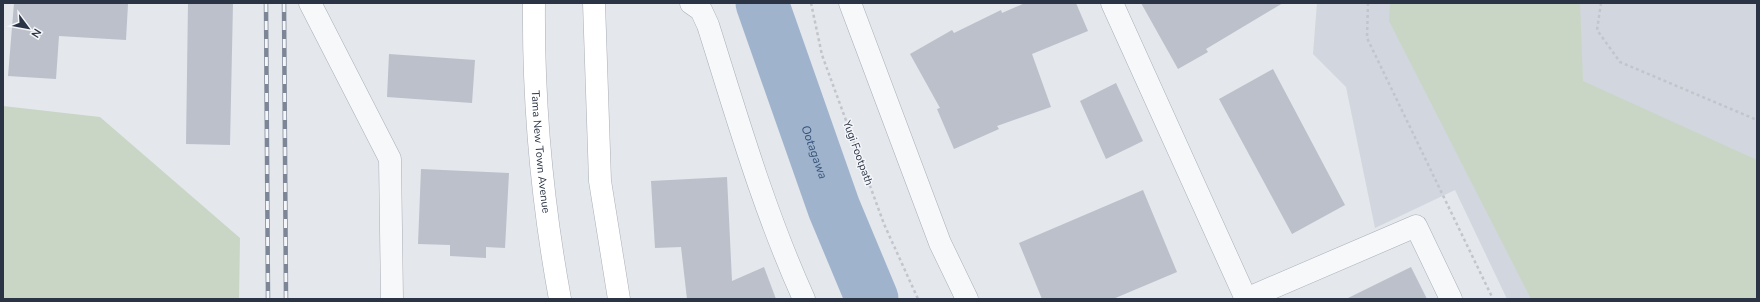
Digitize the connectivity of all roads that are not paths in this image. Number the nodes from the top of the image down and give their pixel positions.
1 (310, 3) edge
2 (534, 3) edge
3 (594, 3) edge
4 (690, 3) edge
5 (850, 3) edge
6 (1112, 3) edge
7 (392, 299) edge
8 (560, 299) edge
9 (619, 299) edge
10 (804, 299) edge
11 (967, 299) edge
12 (1451, 299) edge

1 - 7 street
2 - 8 main road, Tama New Town Avenue
3 - 9 main road
4 - 10 street
5 - 11 street
6 - 12 street

